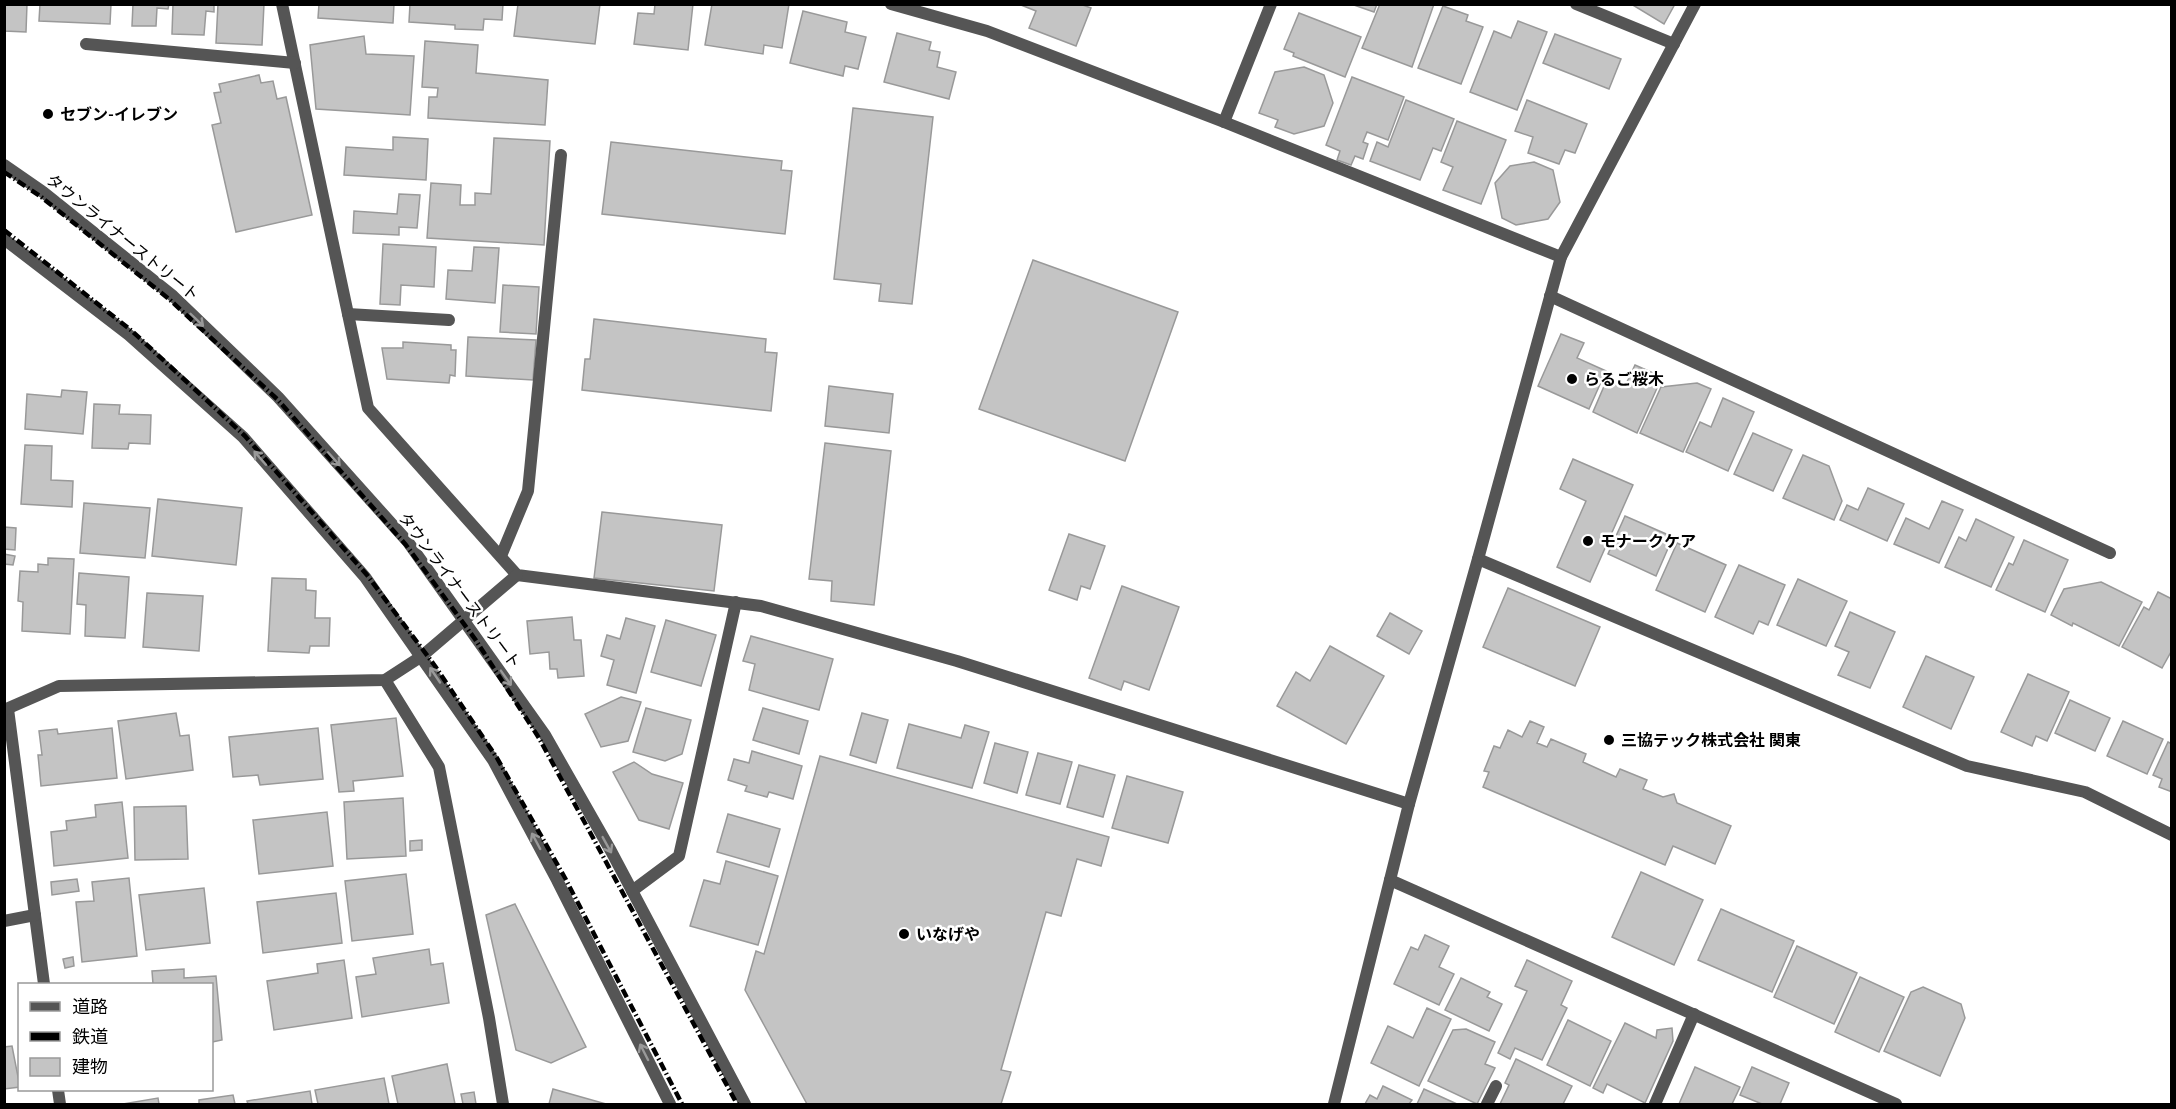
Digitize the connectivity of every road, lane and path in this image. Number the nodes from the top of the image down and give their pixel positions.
1 (282, 4) edge
2 (891, 4) edge
3 (1271, 4) edge
4 (1576, 4) edge
5 (1695, 4) edge
6 (86, 44) dead end
7 (1674, 44) junction
8 (295, 63) junction
9 (1224, 122) junction
10 (561, 155) dead end
11 (4, 165) edge
12 (4, 239) edge
13 (1561, 257) junction
14 (1550, 296) junction
15 (348, 314) junction
16 (449, 320) dead end
17 (2110, 553) dead end
18 (501, 556) junction
19 (1478, 559) junction
20 (517, 575) junction
21 (736, 602) junction
22 (464, 620) junction
23 (422, 656) junction
24 (385, 680) junction
25 (6, 710) edge
26 (1409, 804) junction
27 (2172, 835) edge
28 (1390, 880) junction
29 (632, 891) junction
30 (35, 915) junction
31 (4, 921) edge
32 (44, 983) edge
33 (1694, 1014) junction
34 (1496, 1086) dead end
35 (503, 1104) edge
36 (670, 1104) edge
37 (745, 1104) edge
38 (1334, 1104) edge
39 (1487, 1104) edge
40 (1655, 1104) edge
41 (1896, 1104) edge

1 - 8 street
2 - 9 street
3 - 9 street
4 - 7 street
5 - 7 street
6 - 8 street
7 - 13 street
8 - 15 street
9 - 13 street
10 - 18 street
11 -> 22 street, タウンライナーストリート
23 -> 12 street
13 - 14 street
14 - 17 street
14 - 19 street
15 - 16 street
15 - 18 street
18 - 20 street
19 - 26 street
19 - 27 street
20 - 21 street
20 - 22 street
21 - 26 street
21 - 29 street
22 - 23 street
22 -> 29 street, タウンライナーストリート
23 - 24 street
36 -> 23 street
24 - 25 street
24 - 35 street
25 - 30 street
26 - 28 street
28 - 33 street
28 - 38 street
29 - 37 street, タウンライナーストリート
30 - 31 street
30 - 32 street
33 - 40 street
33 - 41 street
34 - 39 street

